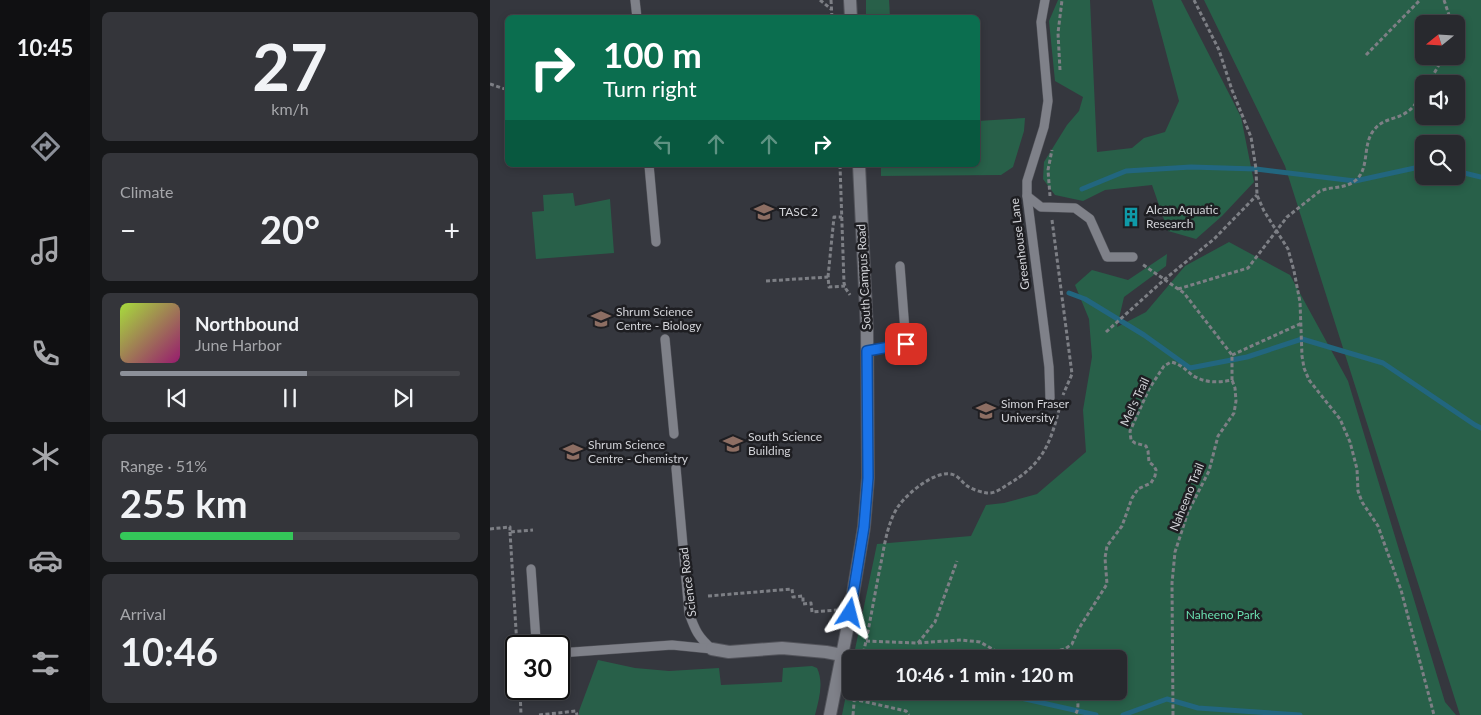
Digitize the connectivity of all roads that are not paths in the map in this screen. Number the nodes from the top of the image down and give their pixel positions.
1 (635, 0) edge
2 (850, 0) edge
3 (1046, 0) edge
4 (637, 15) edge
5 (851, 15) edge
6 (649, 167) edge
7 (859, 167) edge
8 (1026, 196) junction
9 (656, 242) dead end
10 (1132, 258) road end
11 (900, 266) dead end
12 (665, 339) dead end
13 (867, 351) junction
14 (1050, 398) dead end
15 (674, 434) dead end
16 (676, 468) dead end
17 (531, 569) dead end
18 (536, 635) edge
19 (712, 648) junction
20 (843, 650) edge
21 (570, 653) edge
22 (842, 655) joint
23 (830, 715) edge

1 - 4 lane
2 - 5 street
3 - 8 lane, Greenhouse Lane
6 - 9 lane
7 - 13 street, South Campus Road
8 - 10 lane
8 - 14 lane, Greenhouse Lane
11 - 13 lane
12 - 15 lane
13 - 20 street, South Campus Road
16 - 19 lane, Science Road
17 - 18 lane
19 - 21 lane
19 - 22 street
22 - 23 street, South Campus Road

